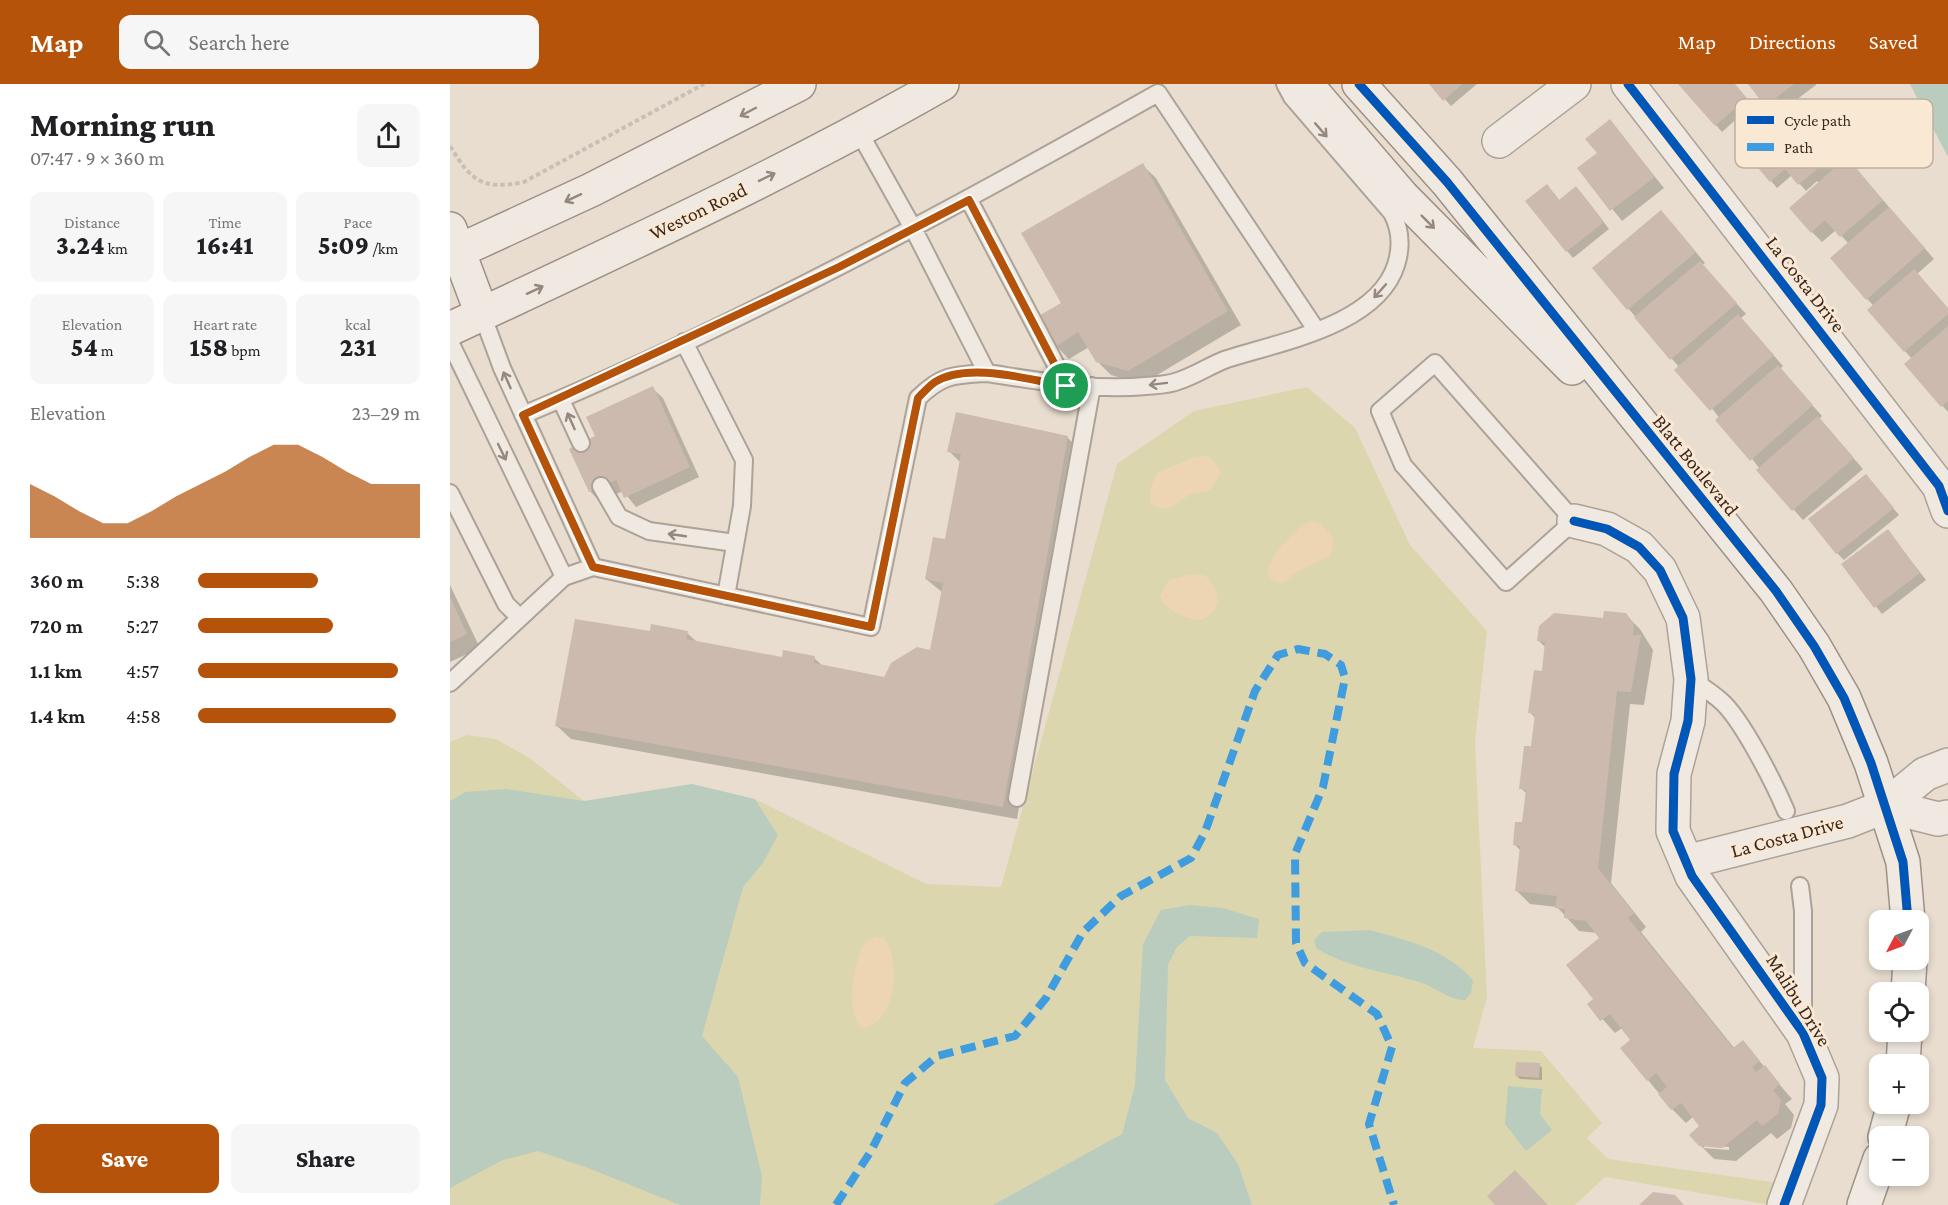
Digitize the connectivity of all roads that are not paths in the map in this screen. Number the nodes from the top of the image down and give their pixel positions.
1 (799, 84) edge
2 (942, 84) edge
3 (1285, 84) edge
4 (1306, 84) edge
5 (1359, 84) edge
6 (1574, 84) edge
7 (1628, 84) edge
8 (858, 130) junction
9 (1499, 141) dead end
10 (969, 200) junction
11 (914, 230) junction
12 (453, 245) edge
13 (482, 315) junction
14 (450, 330) edge
15 (1317, 331) junction
16 (450, 342) edge
17 (684, 342) junction
18 (987, 372) junction
19 (1066, 386) junction
20 (1092, 386) junction
21 (561, 399) junction
22 (523, 415) junction
23 (581, 443) dead end
24 (601, 486) dead end
25 (1693, 491) junction
26 (450, 493) edge
27 (1948, 511) edge
28 (1574, 521) junction
29 (735, 543) junction
30 (593, 567) junction
31 (564, 578) junction
32 (726, 596) junction
33 (520, 618) junction
34 (1690, 679) junction
35 (450, 682) edge
36 (1948, 765) edge
37 (1017, 798) dead end
38 (1886, 806) junction
39 (1786, 811) dead end
40 (1948, 817) edge
41 (1686, 862) junction
42 (1800, 886) dead end
43 (1907, 910) edge
44 (1803, 1033) junction
45 (1870, 1186) edge
46 (1784, 1205) edge
47 (1864, 1205) edge

1 -> 12 street
2 - 8 street, Weston Road
3 -> 15 lane
4 -> 25 street, Blatt Boulevard
5 - 25 street, Blatt Boulevard
6 - 9 street
7 - 27 street, La Costa Drive
8 - 11 lane
13 -> 8 street, Weston Road
10 - 11 lane
10 - 15 lane
10 - 19 lane
11 - 17 lane
11 - 18 lane
12 - 13 street
13 - 14 street, Weston Road
22 -> 13 lane
15 -> 20 lane
16 -> 31 lane
17 - 21 lane
17 - 29 lane
18 - 19 lane
18 - 32 lane
19 - 20 lane
20 - 37 lane
21 - 22 lane
23 -> 21 lane
22 - 30 lane
29 -> 24 lane
25 - 38 street, Blatt Boulevard
26 - 33 lane
28 - 28 lane
28 - 34 street, Malibu Drive
29 - 32 lane
30 - 31 lane
30 - 32 lane
31 - 33 lane
33 - 35 lane
34 - 39 lane
34 - 41 street, Malibu Drive
36 - 38 street, La Costa Drive
38 - 40 street
38 - 41 street, La Costa Drive
38 - 43 street, Blatt Boulevard
41 - 44 street, Malibu Drive
42 - 44 lane
44 - 46 street, Malibu Drive
45 - 47 street

